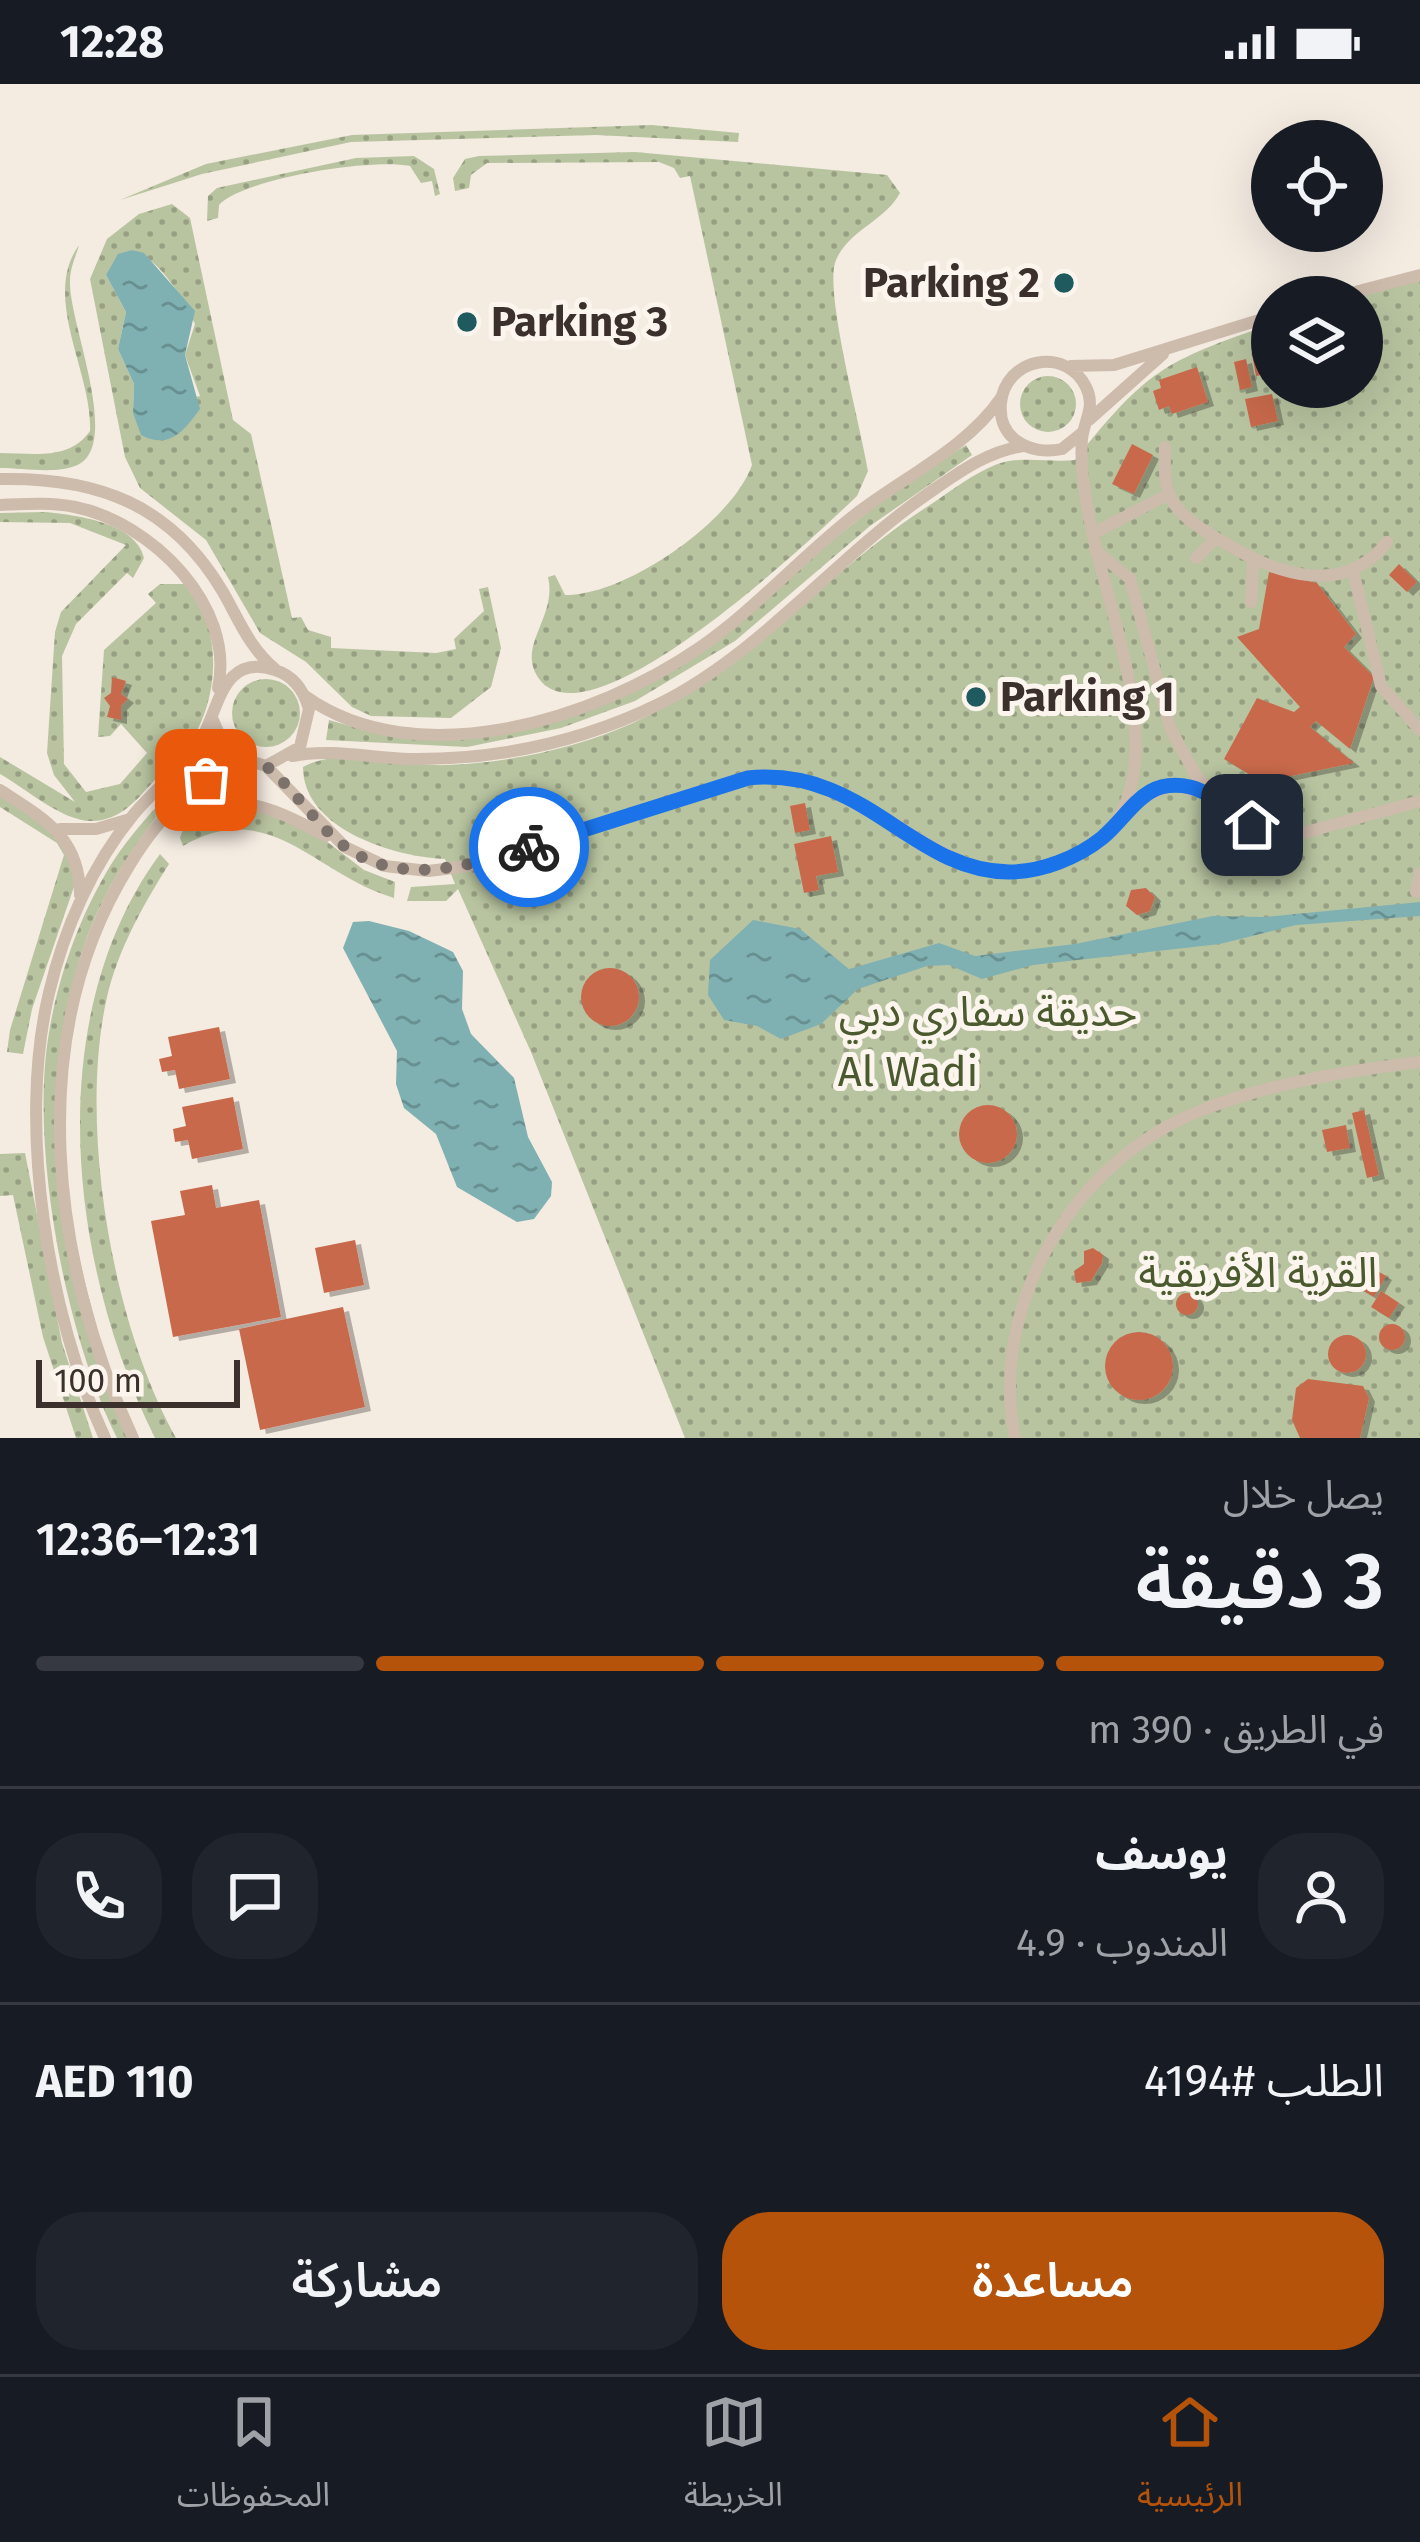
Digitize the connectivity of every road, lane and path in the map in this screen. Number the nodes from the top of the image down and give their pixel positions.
1 (1420, 275) edge
2 (1383, 285) edge
3 (1251, 323) edge
4 (1172, 347) junction
5 (1064, 365) junction
6 (1001, 397) junction
7 (1086, 427) junction
8 (1023, 446) junction
9 (1165, 447) dead end
10 (0, 479) edge
11 (1169, 494) junction
12 (0, 505) edge
13 (1092, 534) junction
14 (1216, 538) junction
15 (1388, 542) dead end
16 (1095, 550) junction
17 (1196, 559) dead end
18 (1253, 560) junction
19 (1353, 571) junction
20 (1251, 602) dead end
21 (276, 670) junction
22 (218, 692) junction
23 (305, 696) junction
24 (212, 718) junction
25 (1420, 730) edge
26 (290, 757) junction
27 (259, 766) junction
28 (0, 790) edge
29 (1214, 797) junction
30 (1420, 801) edge
31 (1130, 804) junction
32 (169, 813) junction
33 (131, 818) junction
34 (60, 829) junction
35 (345, 847) junction
36 (1420, 874) edge
37 (1416, 892) dead end
38 (80, 902) junction
39 (1420, 1062) edge
40 (103, 1436) edge
41 (133, 1438) edge
42 (1015, 1438) edge

1 - 2 street
3 - 4 street
4 - 5 street
4 - 7 street
5 - 6 street
5 - 7 street
6 - 8 street
6 - 23 street
7 - 8 street
7 - 13 street
8 - 26 street
9 - 11 street
10 - 21 street
11 - 13 street
11 - 14 street
12 - 22 street
13 - 16 street
14 - 17 street
14 - 18 street
15 - 19 street
16 - 29 street
16 - 31 street
18 - 19 street
18 - 20 street
19 - 25 street
21 - 22 street
21 - 23 street
22 - 24 street
23 - 26 street
24 - 27 street
24 - 33 street
26 - 27 street
27 - 32 street
27 - 35 street
28 - 34 street
29 - 30 street
29 - 31 street
31 - 35 street
32 - 35 street
32 - 41 street
33 - 34 street
33 - 38 street
34 - 38 street
36 - 37 street
38 - 40 street
39 - 42 street

